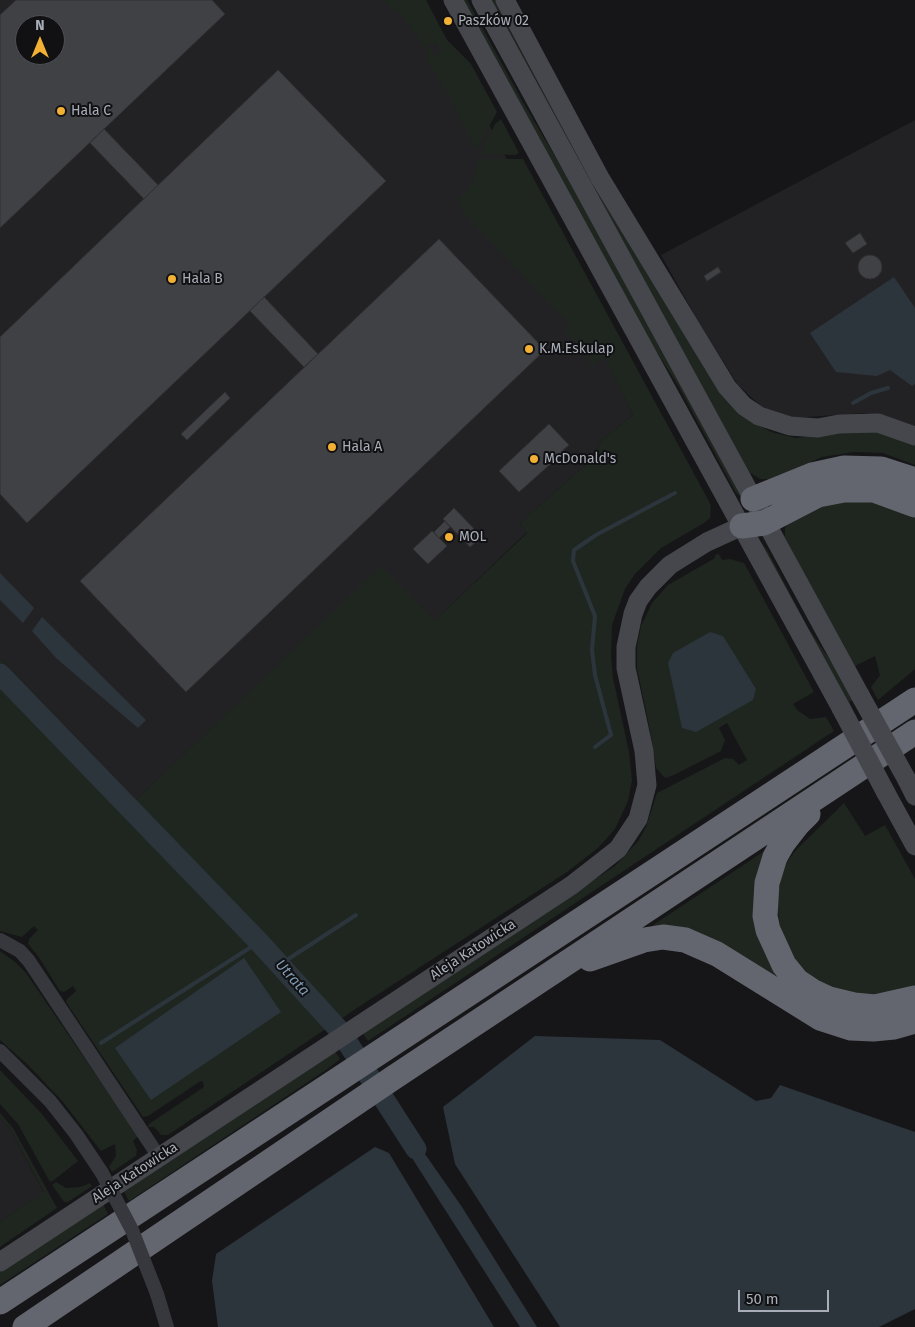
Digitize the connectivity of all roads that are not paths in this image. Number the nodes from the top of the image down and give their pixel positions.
1 (453, 0) edge
2 (481, 0) edge
3 (505, 0) edge
4 (915, 436) edge
5 (915, 480) edge
6 (754, 499) junction
7 (915, 505) edge
8 (753, 524) junction
9 (915, 689) edge
10 (907, 706) edge
11 (915, 732) edge
12 (850, 775) junction
13 (911, 788) edge
14 (915, 846) edge
15 (0, 940) edge
16 (546, 977) junction
17 (915, 998) edge
18 (915, 1021) edge
19 (0, 1051) edge
20 (159, 1158) junction
21 (0, 1262) edge
22 (0, 1302) edge
23 (25, 1327) edge
24 (166, 1327) edge

1 - 8 street
2 - 6 street
3 - 4 street
5 - 6 highway
6 - 8 street
7 - 8 highway
8 - 13 street, bridge
8 - 14 street, bridge
8 - 20 street, Aleja Katowicka
9 - 10 highway
10 - 22 highway
11 - 12 highway
12 - 16 highway
12 - 17 highway
15 - 20 street
16 - 18 highway
16 - 23 highway
19 - 24 street, bridge
20 - 21 street, Aleja Katowicka

